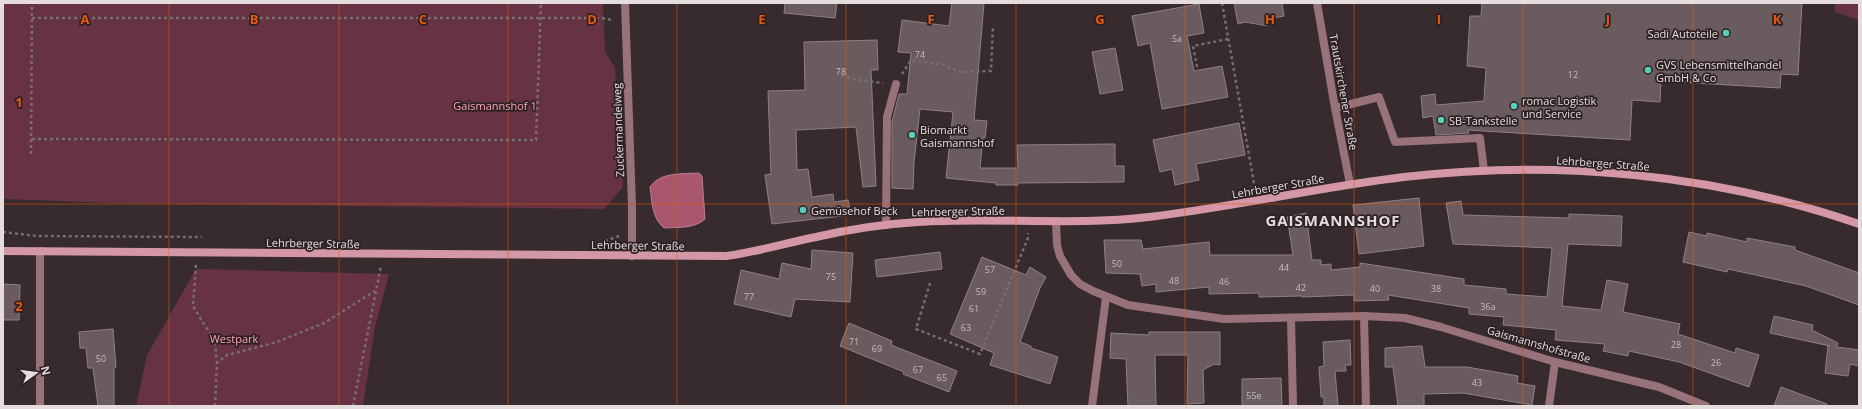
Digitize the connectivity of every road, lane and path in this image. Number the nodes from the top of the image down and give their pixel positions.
1 (32, 3) edge
2 (541, 3) edge
3 (625, 3) edge
4 (1222, 3) edge
5 (1317, 3) edge
6 (32, 18) junction
7 (541, 19) junction
8 (626, 23) junction
9 (993, 26) dead end
10 (1228, 39) junction
11 (1197, 67) dead end
12 (841, 76) dead end
13 (896, 84) junction
14 (1335, 108) junction
15 (32, 139) junction
16 (31, 154) dead end
17 (1484, 171) junction
18 (1350, 184) junction
19 (1257, 201) junction
20 (1027, 221) junction
21 (1056, 221) junction
22 (1859, 224) edge
23 (886, 225) junction
24 (3, 251) edge
25 (40, 251) junction
26 (196, 252) junction
27 (383, 254) junction
28 (632, 256) junction
29 (930, 283) dead end
30 (376, 290) junction
31 (1106, 297) junction
32 (1364, 316) junction
33 (1291, 318) junction
34 (1555, 362) junction
35 (218, 363) junction
36 (40, 406) edge
37 (215, 406) edge
38 (353, 406) edge
39 (1092, 406) edge
40 (1293, 406) edge
41 (1366, 406) edge
42 (1549, 406) edge
43 (1706, 406) edge

1 - 6 path
2 - 7 path
3 - 8 street, Zuckermandelweg
4 - 10 path
5 - 14 street, Trautskirchener Straße
6 - 7 path
6 - 15 path
7 - 8 path
7 - 15 path
8 - 28 street, Zuckermandelweg
9 - 13 path
10 - 11 path
10 - 19 path
12 - 13 path
13 - 23 street
14 - 17 street
14 - 18 street, Trautskirchener Straße
15 - 16 path
17 - 18 street, Lehrberger Straße
17 - 22 street, Lehrberger Straße
18 - 19 street, Lehrberger Straße
19 - 21 street, Lehrberger Straße
20 - 21 street, Lehrberger Straße
20 - 23 street, Lehrberger Straße
20 - 29 path
21 - 31 street, Gaismannshofstraße
23 - 28 street, Lehrberger Straße
24 - 25 street, Lehrberger Straße
25 - 26 street, Lehrberger Straße
25 - 36 street
26 - 27 street, Lehrberger Straße
26 - 35 path
27 - 28 street, Lehrberger Straße
27 - 30 path
30 - 35 path
30 - 38 path
31 - 33 street, Gaismannshofstraße
31 - 39 street
32 - 33 street, Gaismannshofstraße
32 - 34 street, Gaismannshofstraße
32 - 41 street
33 - 40 street
34 - 42 street
34 - 43 street, Gaismannshofstraße
35 - 37 path

